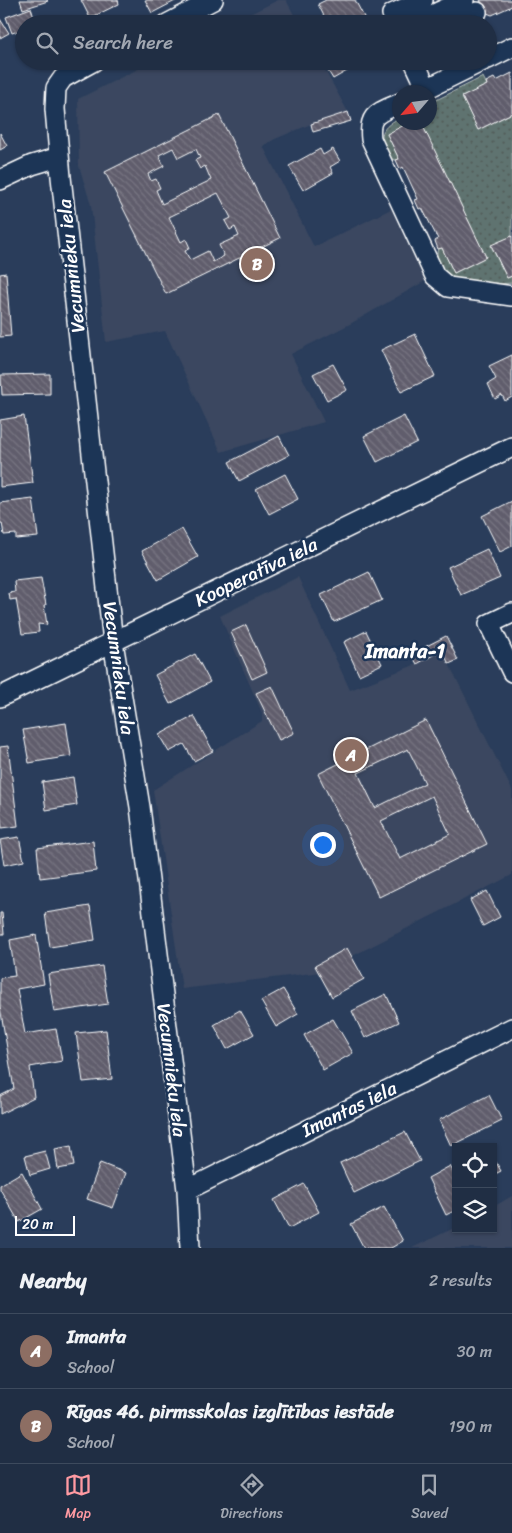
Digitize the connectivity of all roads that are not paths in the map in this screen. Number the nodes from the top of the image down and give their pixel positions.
1 (213, 0) edge
2 (423, 0) edge
3 (471, 6) edge
4 (391, 13) edge
5 (184, 15) edge
6 (442, 15) edge
7 (462, 15) edge
8 (512, 47) edge
9 (497, 54) edge
10 (78, 70) edge
11 (417, 70) edge
12 (465, 70) edge
13 (421, 85) edge
14 (435, 85) edge
15 (392, 107) edge
16 (59, 157) junction
17 (0, 180) edge
18 (512, 296) edge
19 (512, 447) edge
20 (512, 613) edge
21 (114, 642) junction
22 (512, 672) edge
23 (0, 697) edge
24 (512, 1028) edge
25 (187, 1190) junction
26 (190, 1248) edge

1 - 5 street
2 - 4 street
3 - 6 street
3 - 7 street
8 - 9 street
10 - 16 street, Vecumnieku iela
11 - 13 street
12 - 14 street
15 - 18 street
16 - 17 street
16 - 21 street, Vecumnieku iela
19 - 21 street, Kooperatīva iela
20 - 22 street
21 - 23 street, Kooperatīva iela
21 - 25 street, Vecumnieku iela
24 - 25 street, Imantas iela
25 - 26 street, Vecumnieku iela

